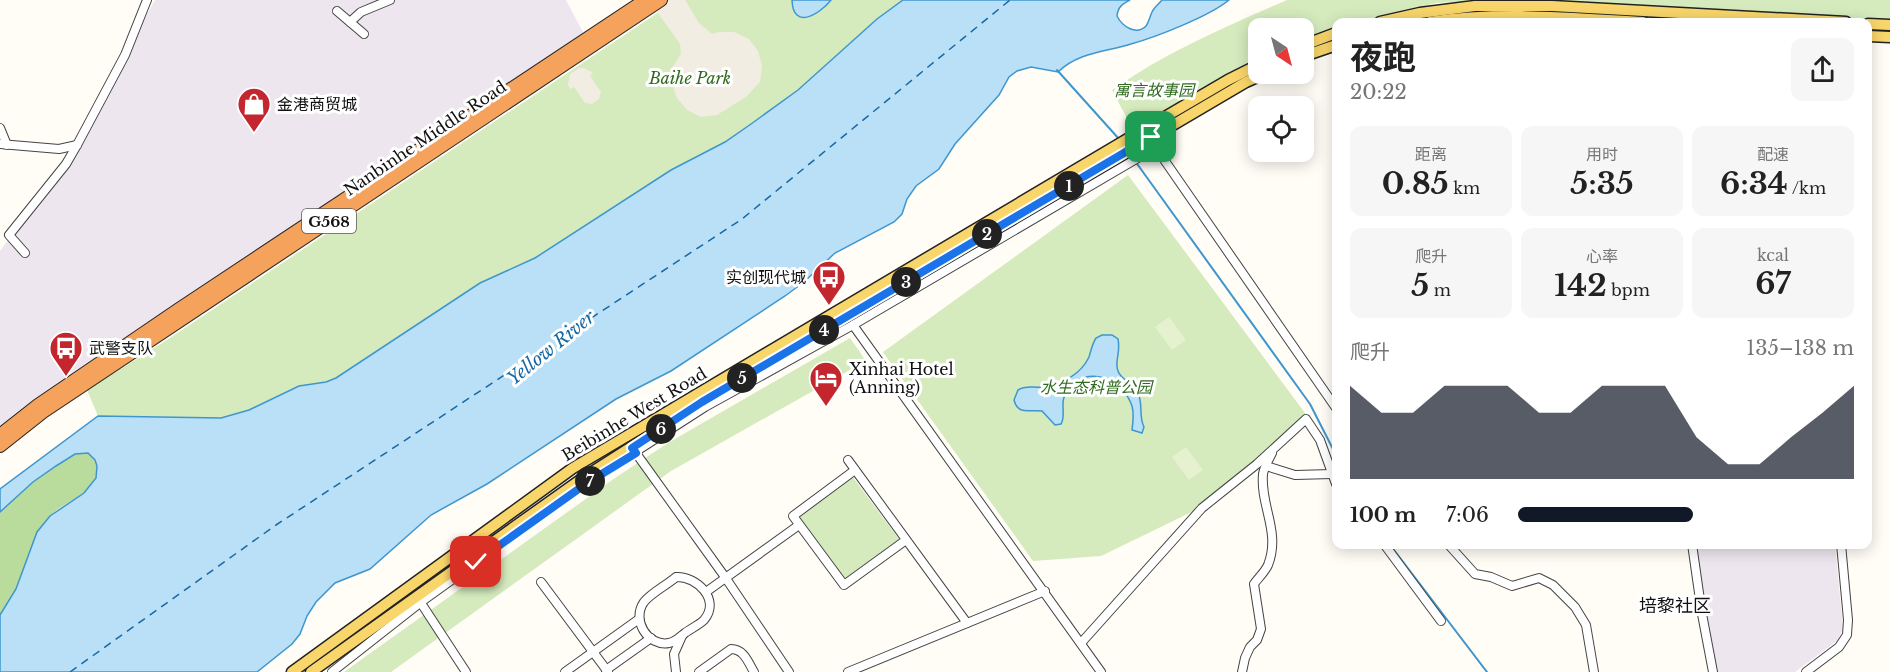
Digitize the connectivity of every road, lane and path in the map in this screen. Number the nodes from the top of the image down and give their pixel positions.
1 (147, 0) edge
2 (390, 0) edge
3 (645, 0) edge
4 (661, 0) edge
5 (337, 11) dead end
6 (1398, 18) edge
7 (1456, 18) edge
8 (1570, 18) edge
9 (1772, 18) edge
10 (350, 22) junction
11 (1872, 24) edge
12 (1890, 25) edge
13 (364, 33) dead end
14 (1332, 34) edge
15 (1872, 36) edge
16 (1890, 37) edge
17 (1314, 41) edge
18 (1332, 46) edge
19 (1314, 53) edge
20 (1248, 70) edge
21 (1248, 81) edge
22 (0, 128) edge
23 (1148, 133) junction
24 (4, 145) edge
25 (77, 146) junction
26 (1137, 146) junction
27 (1120, 150) junction
28 (25, 254) dead end
29 (853, 325) junction
30 (1332, 402) edge
31 (649, 422) junction
32 (0, 435) edge
33 (623, 437) junction
34 (0, 447) edge
35 (1274, 449) junction
36 (634, 451) junction
37 (848, 460) dead end
38 (1266, 466) junction
39 (855, 470) junction
40 (1332, 474) joint
41 (799, 525) junction
42 (906, 540) junction
43 (1388, 549) edge
44 (1452, 549) edge
45 (1693, 549) edge
46 (1841, 549) edge
47 (725, 577) junction
48 (542, 582) dead end
49 (1045, 591) junction
50 (706, 592) junction
51 (419, 599) junction
52 (639, 619) junction
53 (1441, 621) dead end
54 (968, 623) junction
55 (682, 635) junction
56 (651, 638) junction
57 (1081, 643) junction
58 (593, 652) junction
59 (607, 671) edge
60 (756, 671) edge
61 (292, 672) edge
62 (311, 672) edge
63 (332, 672) edge
64 (466, 672) edge
65 (566, 672) edge
66 (676, 672) edge
67 (699, 672) edge
68 (789, 672) edge
69 (848, 672) edge
70 (1101, 672) edge
71 (1242, 672) edge
72 (1594, 672) edge
73 (1713, 672) edge
74 (1806, 672) edge

1 - 25 street
2 - 10 street
3 - 32 highway, Nanbinhe Middle Road / G568
4 - 34 highway, Nanbinhe Middle Road / G568
5 - 10 street
6 - 9 main road
7 - 8 main road
10 - 13 street
11 - 12 main road
14 - 17 main road
15 - 16 main road
18 - 19 main road
20 - 23 main road, Beibinhe West Road
21 - 23 main road, Beibinhe West Road
22 - 24 street
23 - 26 main road, Beibinhe West Road
23 - 30 street
24 - 25 street
25 - 28 street
26 - 27 main road, Beibinhe West Road
26 - 29 street
27 - 31 main road, Beibinhe West Road
27 - 36 main road, Beibinhe West Road
29 - 36 street
29 - 49 street
31 - 33 main road, Beibinhe West Road
31 - 36 main road
33 - 36 street
33 - 61 main road, Beibinhe West Road
35 - 38 street
35 - 40 street
35 - 57 street
36 - 47 street
36 - 51 main road, Beibinhe West Road
37 - 39 street
38 - 40 street
38 - 71 street
39 - 41 street
39 - 42 street
41 - 42 street
41 - 47 street
42 - 54 street
43 - 53 street
44 - 72 street
45 - 73 street
46 - 74 street
47 - 50 street
47 - 68 street
48 - 58 street
49 - 54 street
49 - 57 street
50 - 52 street
50 - 55 street
51 - 62 main road, Beibinhe West Road
51 - 63 street
51 - 64 street
52 - 56 street
52 - 58 street
54 - 69 street
55 - 56 street
55 - 66 street
56 - 59 street
57 - 70 street
58 - 59 street
58 - 65 street
60 - 67 street

